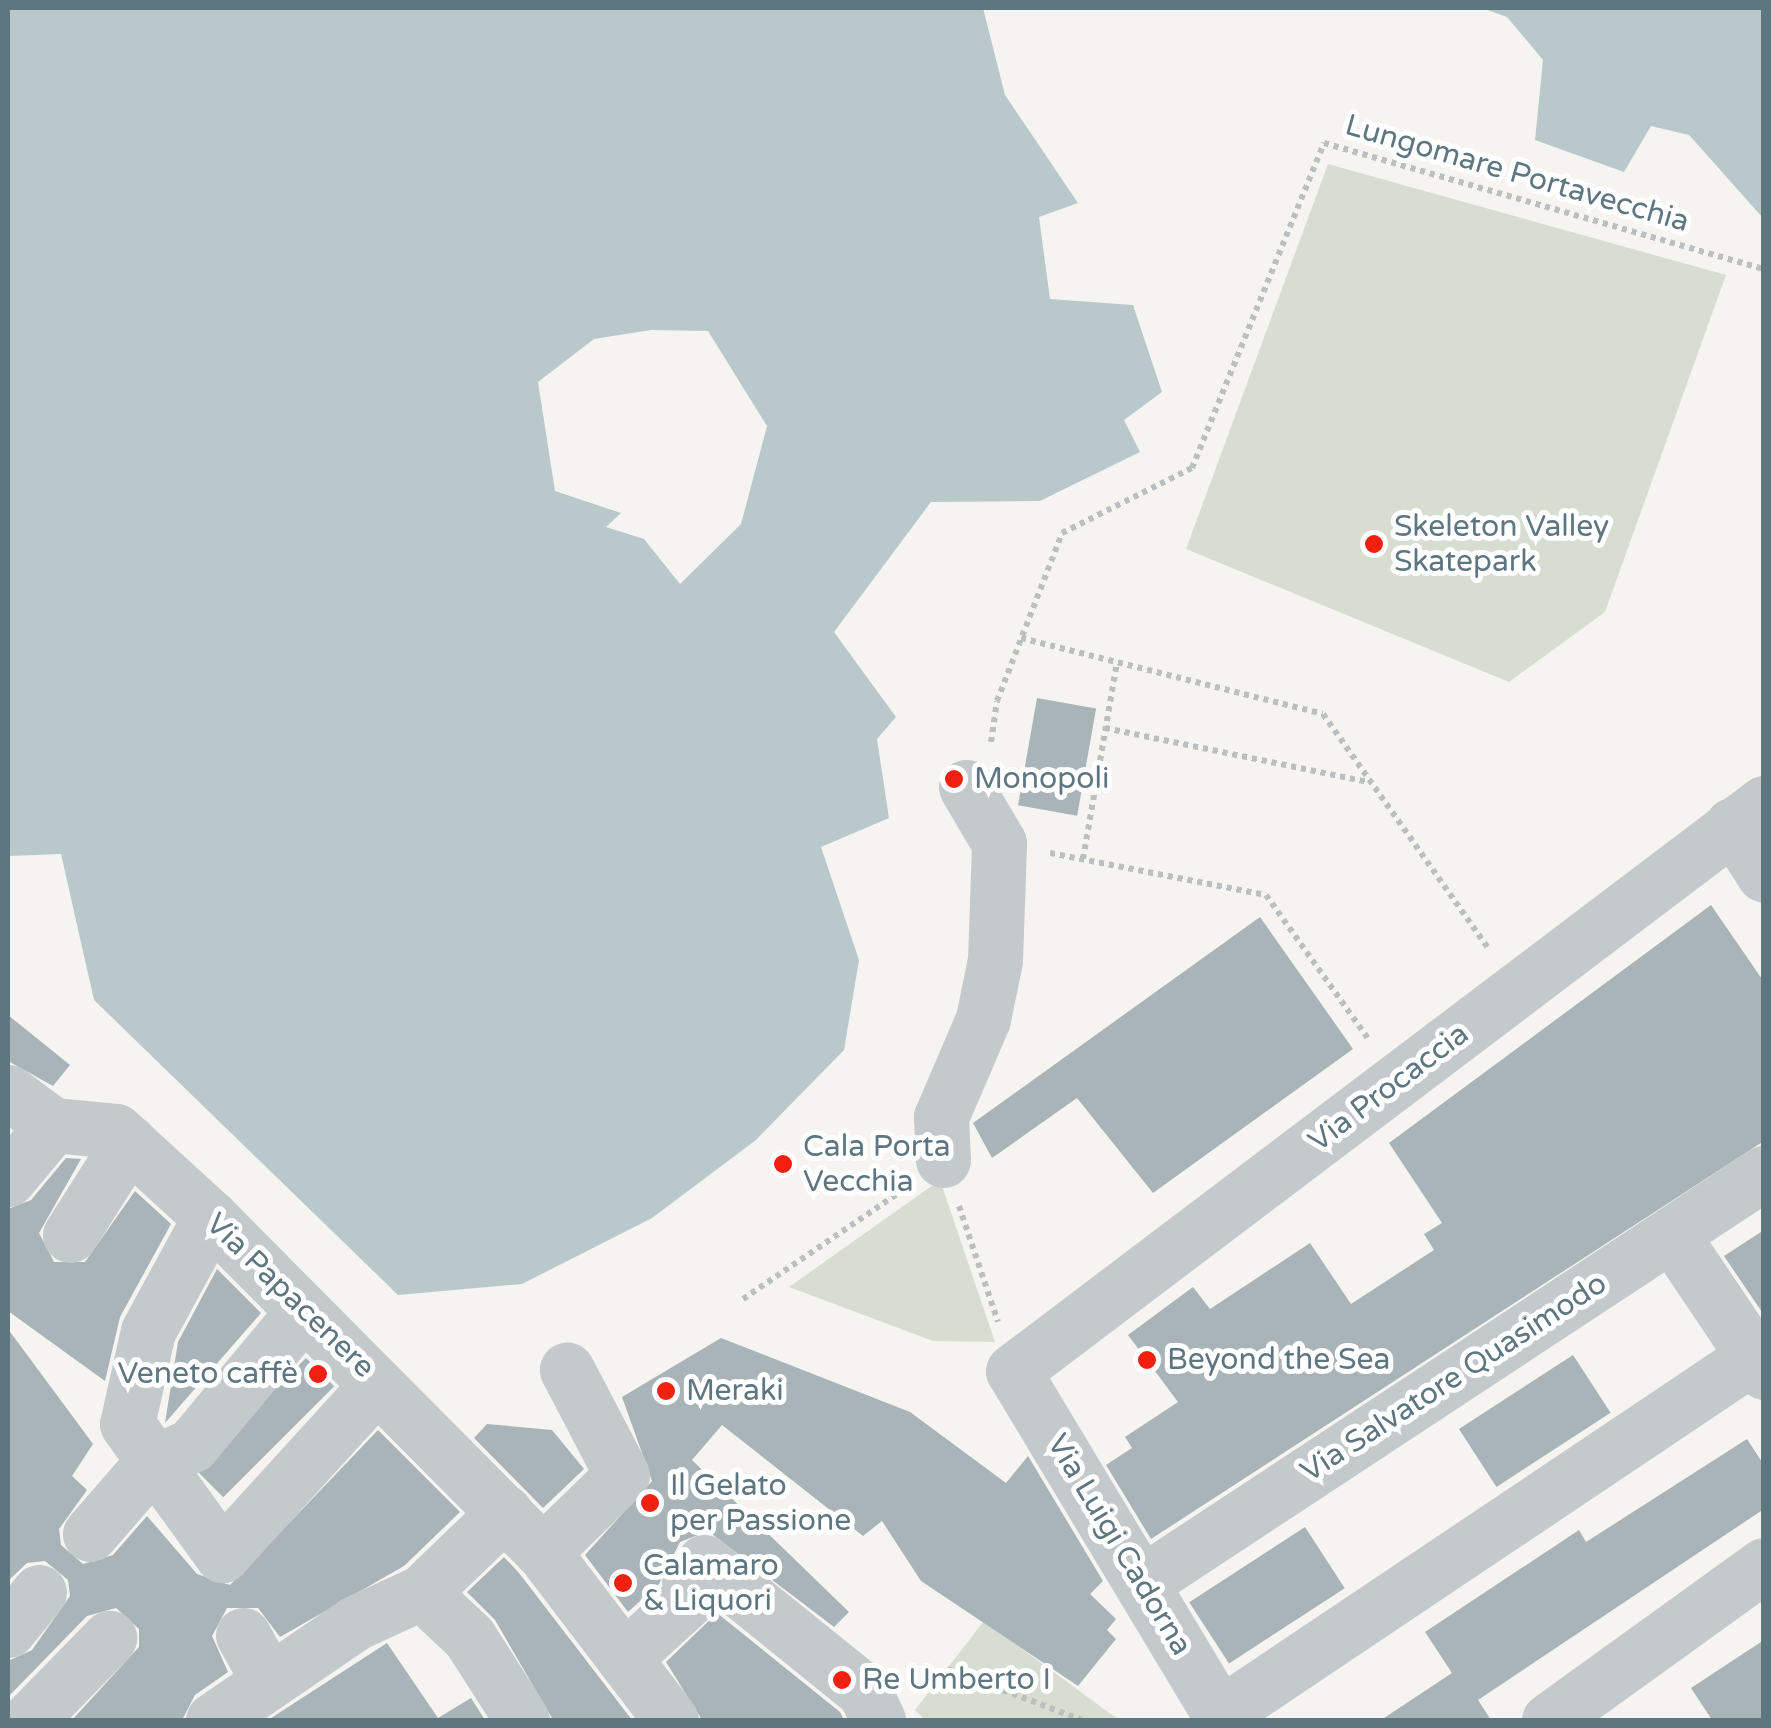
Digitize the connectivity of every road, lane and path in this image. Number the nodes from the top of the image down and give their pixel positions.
1 (1764, 270) edge
2 (1021, 638) junction
3 (1117, 662) junction
4 (1106, 728) junction
5 (1371, 783) junction
6 (982, 814) junction
7 (1748, 814) edge
8 (1083, 859) junction
9 (1764, 875) edge
10 (1518, 990) junction
11 (1398, 1081) junction
12 (8, 1092) edge
13 (53, 1125) junction
14 (129, 1142) junction
15 (943, 1160) junction
16 (1764, 1173) edge
17 (8, 1178) edge
18 (210, 1217) junction
19 (70, 1235) dead end
20 (1672, 1235) junction
21 (744, 1299) dead end
22 (302, 1313) junction
23 (1758, 1365) edge
24 (567, 1370) dead end
25 (1013, 1371) junction
26 (369, 1393) junction
27 (150, 1465) junction
28 (504, 1512) junction
29 (90, 1534) dead end
30 (543, 1552) junction
31 (1764, 1565) edge
32 (1143, 1582) junction
33 (437, 1607) dead end
34 (109, 1638) dead end
35 (624, 1658) junction
36 (947, 1668) dead end
37 (1221, 1718) edge
38 (29, 1720) edge
39 (213, 1720) edge
40 (522, 1720) edge
41 (671, 1720) edge
42 (878, 1720) edge
43 (1082, 1720) edge
44 (1549, 1720) edge

1 - 2 path, Lungomare Portavecchia
2 - 3 path
2 - 6 path, Lungomare Portavecchia
3 - 4 path
3 - 5 path
4 - 5 path
4 - 8 path
5 - 10 path
6 - 8 path
6 - 15 street
7 - 9 street
7 - 10 street, Via Procaccia
8 - 11 path
10 - 11 street, Via Procaccia
11 - 25 street, Via Procaccia
12 - 13 street
13 - 14 street, Via Papacenere
13 - 17 street
14 - 18 street, Via Papacenere
14 - 19 street
15 - 21 path
15 - 25 path
16 - 20 street, Via Salvatore Quasimodo
18 - 22 street, Via Papacenere
18 - 27 street
20 - 23 street
20 - 32 street, Via Salvatore Quasimodo
22 - 26 street, Via Papacenere
22 - 27 street
23 - 37 street
24 - 30 street
25 - 32 street, Via Luigi Cadorna
26 - 27 street
26 - 28 street, Via Papacenere
27 - 29 street
28 - 30 street, Via Papacenere
28 - 39 street
30 - 35 street, Via Papacenere
31 - 44 street
32 - 37 street, Via Luigi Cadorna
33 - 40 street
34 - 38 street
35 - 41 street, Via Papacenere
35 - 42 street
36 - 43 path

